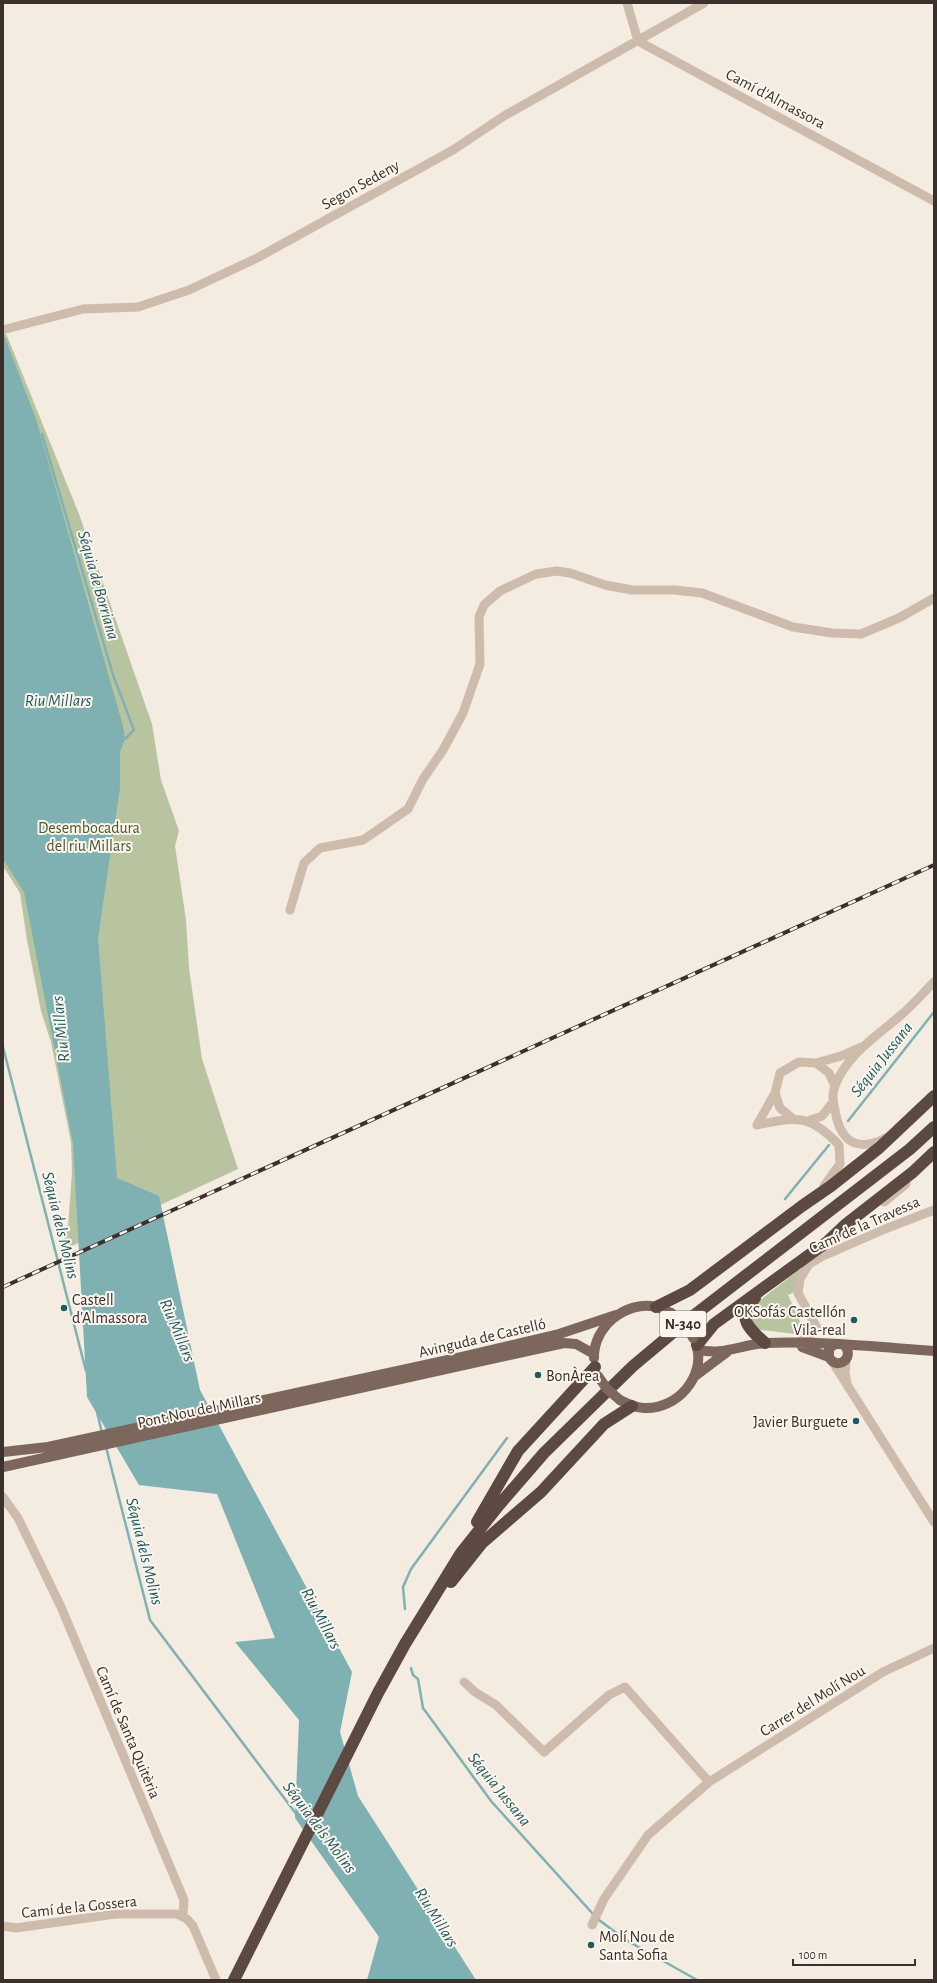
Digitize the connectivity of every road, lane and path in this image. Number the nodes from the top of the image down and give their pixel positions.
1 (627, 3) edge
2 (704, 3) edge
3 (638, 40) junction
4 (934, 201) edge
5 (6, 329) dead end
6 (934, 598) edge
7 (290, 910) dead end
8 (934, 982) edge
9 (866, 1045) junction
10 (816, 1063) junction
11 (835, 1086) junction
12 (775, 1093) junction
13 (934, 1096) edge
14 (833, 1102) junction
15 (792, 1118) junction
16 (808, 1121) junction
17 (934, 1127) edge
18 (892, 1134) junction
19 (934, 1152) edge
20 (934, 1160) edge
21 (802, 1206) junction
22 (934, 1210) edge
23 (827, 1242) junction
24 (777, 1278) junction
25 (656, 1307) junction
26 (616, 1316) junction
27 (765, 1343) junction
28 (696, 1344) junction
29 (794, 1344) junction
30 (839, 1345) junction
31 (872, 1347) junction
32 (729, 1351) junction
33 (934, 1351) edge
34 (594, 1354) junction
35 (847, 1358) junction
36 (830, 1359) junction
37 (597, 1371) junction
38 (695, 1376) junction
39 (847, 1384) junction
40 (354, 1386) junction
41 (632, 1406) junction
42 (3, 1452) edge
43 (49, 1452) junction
44 (3, 1459) edge
45 (3, 1467) edge
46 (3, 1497) edge
47 (934, 1522) edge
48 (461, 1553) junction
49 (431, 1600) junction
50 (934, 1648) edge
51 (464, 1682) dead end
52 (709, 1782) junction
53 (183, 1916) junction
54 (3, 1926) edge
55 (592, 1926) dead end
56 (216, 1980) edge
57 (234, 1980) edge

1 - 3 street
2 - 3 street, Segon Sedeny
3 - 4 street, Camí d'Almassora
3 - 5 street, Segon Sedeny
6 - 7 street
8 - 9 street
9 - 10 street
9 - 11 street
10 - 11 street
10 - 12 street
11 - 14 street
12 - 15 street
12 - 15 street
13 - 18 highway
14 - 16 street
14 - 18 street
15 - 16 street
16 - 21 street
17 - 48 highway, N-340
18 - 21 highway
19 - 23 highway
20 - 23 street
21 - 25 highway
22 - 29 street, Camí de la Travessa
23 - 24 highway
24 - 27 highway
24 - 28 highway
25 - 26 main road
25 - 28 main road, bridge
26 - 34 main road
26 - 40 main road, Avinguda de Castelló
27 - 29 main road
27 - 32 main road
28 - 32 main road
28 - 38 main road
29 - 30 main road
29 - 36 main road
30 - 31 main road
30 - 35 main road
30 - 36 main road
31 - 33 main road
31 - 35 main road
32 - 38 main road
34 - 37 main road
34 - 40 main road, Avinguda de Castelló
35 - 36 main road
35 - 39 street
36 - 39 street
37 - 41 main road, bridge
37 - 48 highway
38 - 41 main road
39 - 47 street
40 - 43 main road, Pont Nou del Millars
41 - 49 highway
42 - 43 main road
43 - 44 main road
43 - 45 main road
46 - 53 street, Camí de Santa Quitèria
48 - 49 highway, N-340
49 - 57 highway, N-340
50 - 52 street, Carrer del Molí Nou
51 - 52 street
52 - 55 street, Carrer del Molí Nou
53 - 54 street, Camí de la Gossera
53 - 56 street

